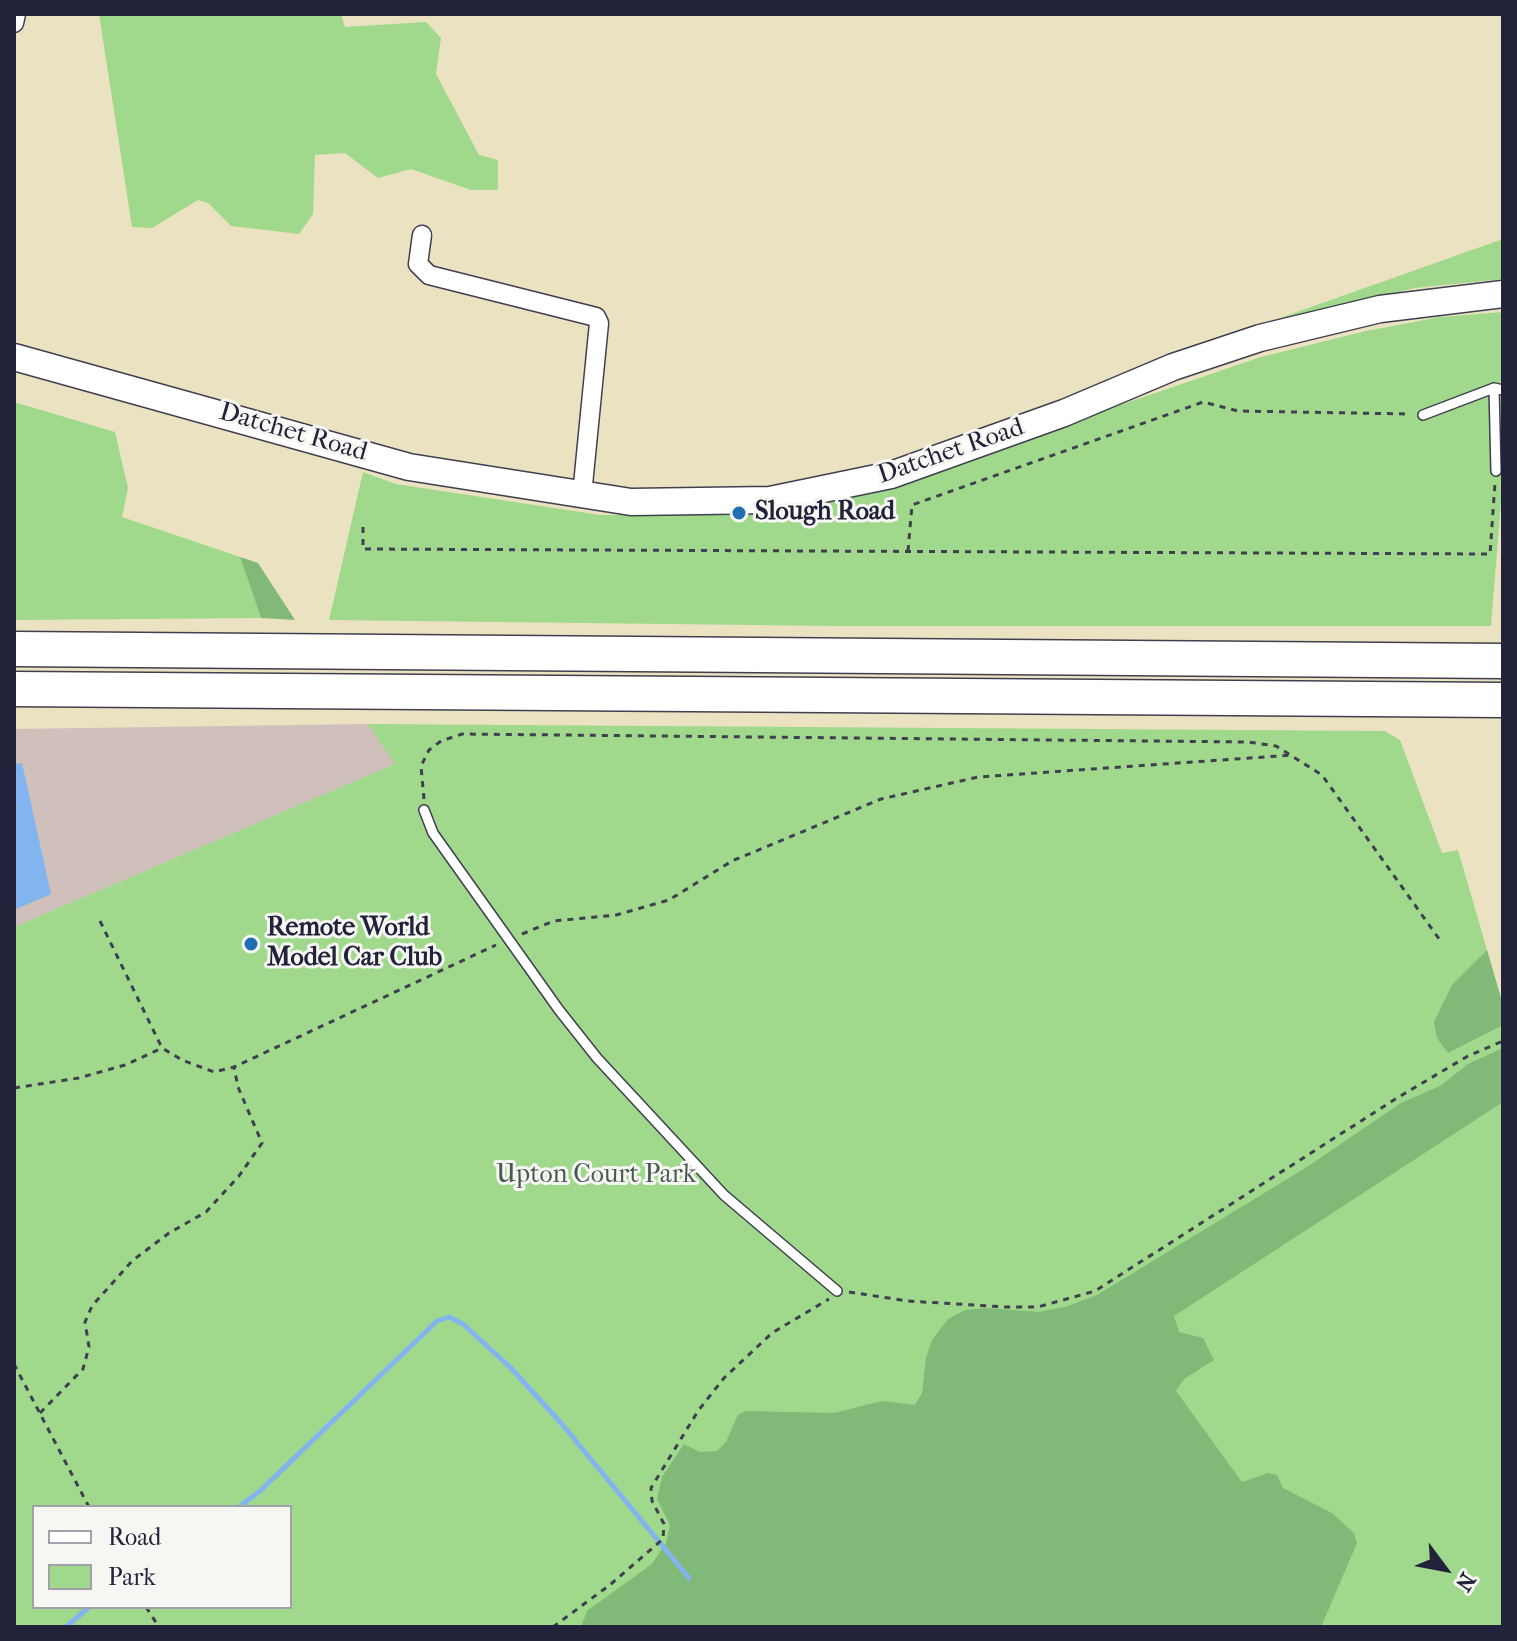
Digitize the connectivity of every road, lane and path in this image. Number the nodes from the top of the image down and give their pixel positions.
1 (16, 14) edge
2 (14, 23) edge
3 (422, 235) dead end
4 (1503, 294) edge
5 (14, 357) edge
6 (1499, 389) edge
7 (1423, 415) joint
8 (1496, 471) joint
9 (582, 495) junction
10 (363, 527) dead end
11 (908, 551) junction
12 (14, 649) edge
13 (1503, 661) edge
14 (14, 689) edge
15 (1503, 700) edge
16 (1293, 755) junction
17 (424, 810) joint
18 (100, 921) dead end
19 (509, 939) junction
20 (1442, 943) dead end
21 (1503, 1041) edge
22 (162, 1048) junction
23 (234, 1067) junction
24 (14, 1088) edge
25 (837, 1291) junction
26 (14, 1364) edge
27 (40, 1413) junction
28 (88, 1505) edge
29 (147, 1609) edge
30 (159, 1627) edge
31 (553, 1627) edge

1 - 2 street
3 - 9 street
4 - 9 main road, Datchet Road
5 - 9 main road, Datchet Road
6 - 7 lane
6 - 8 lane
7 - 11 path
8 - 11 path
10 - 11 path
12 - 13 highway
14 - 15 highway
16 - 17 path
16 - 19 path
16 - 20 path
17 - 19 lane
18 - 22 path
19 - 23 path
19 - 25 lane
21 - 25 path
22 - 23 path
22 - 24 path
23 - 27 path
25 - 31 path
26 - 27 path
27 - 28 path
29 - 30 path

